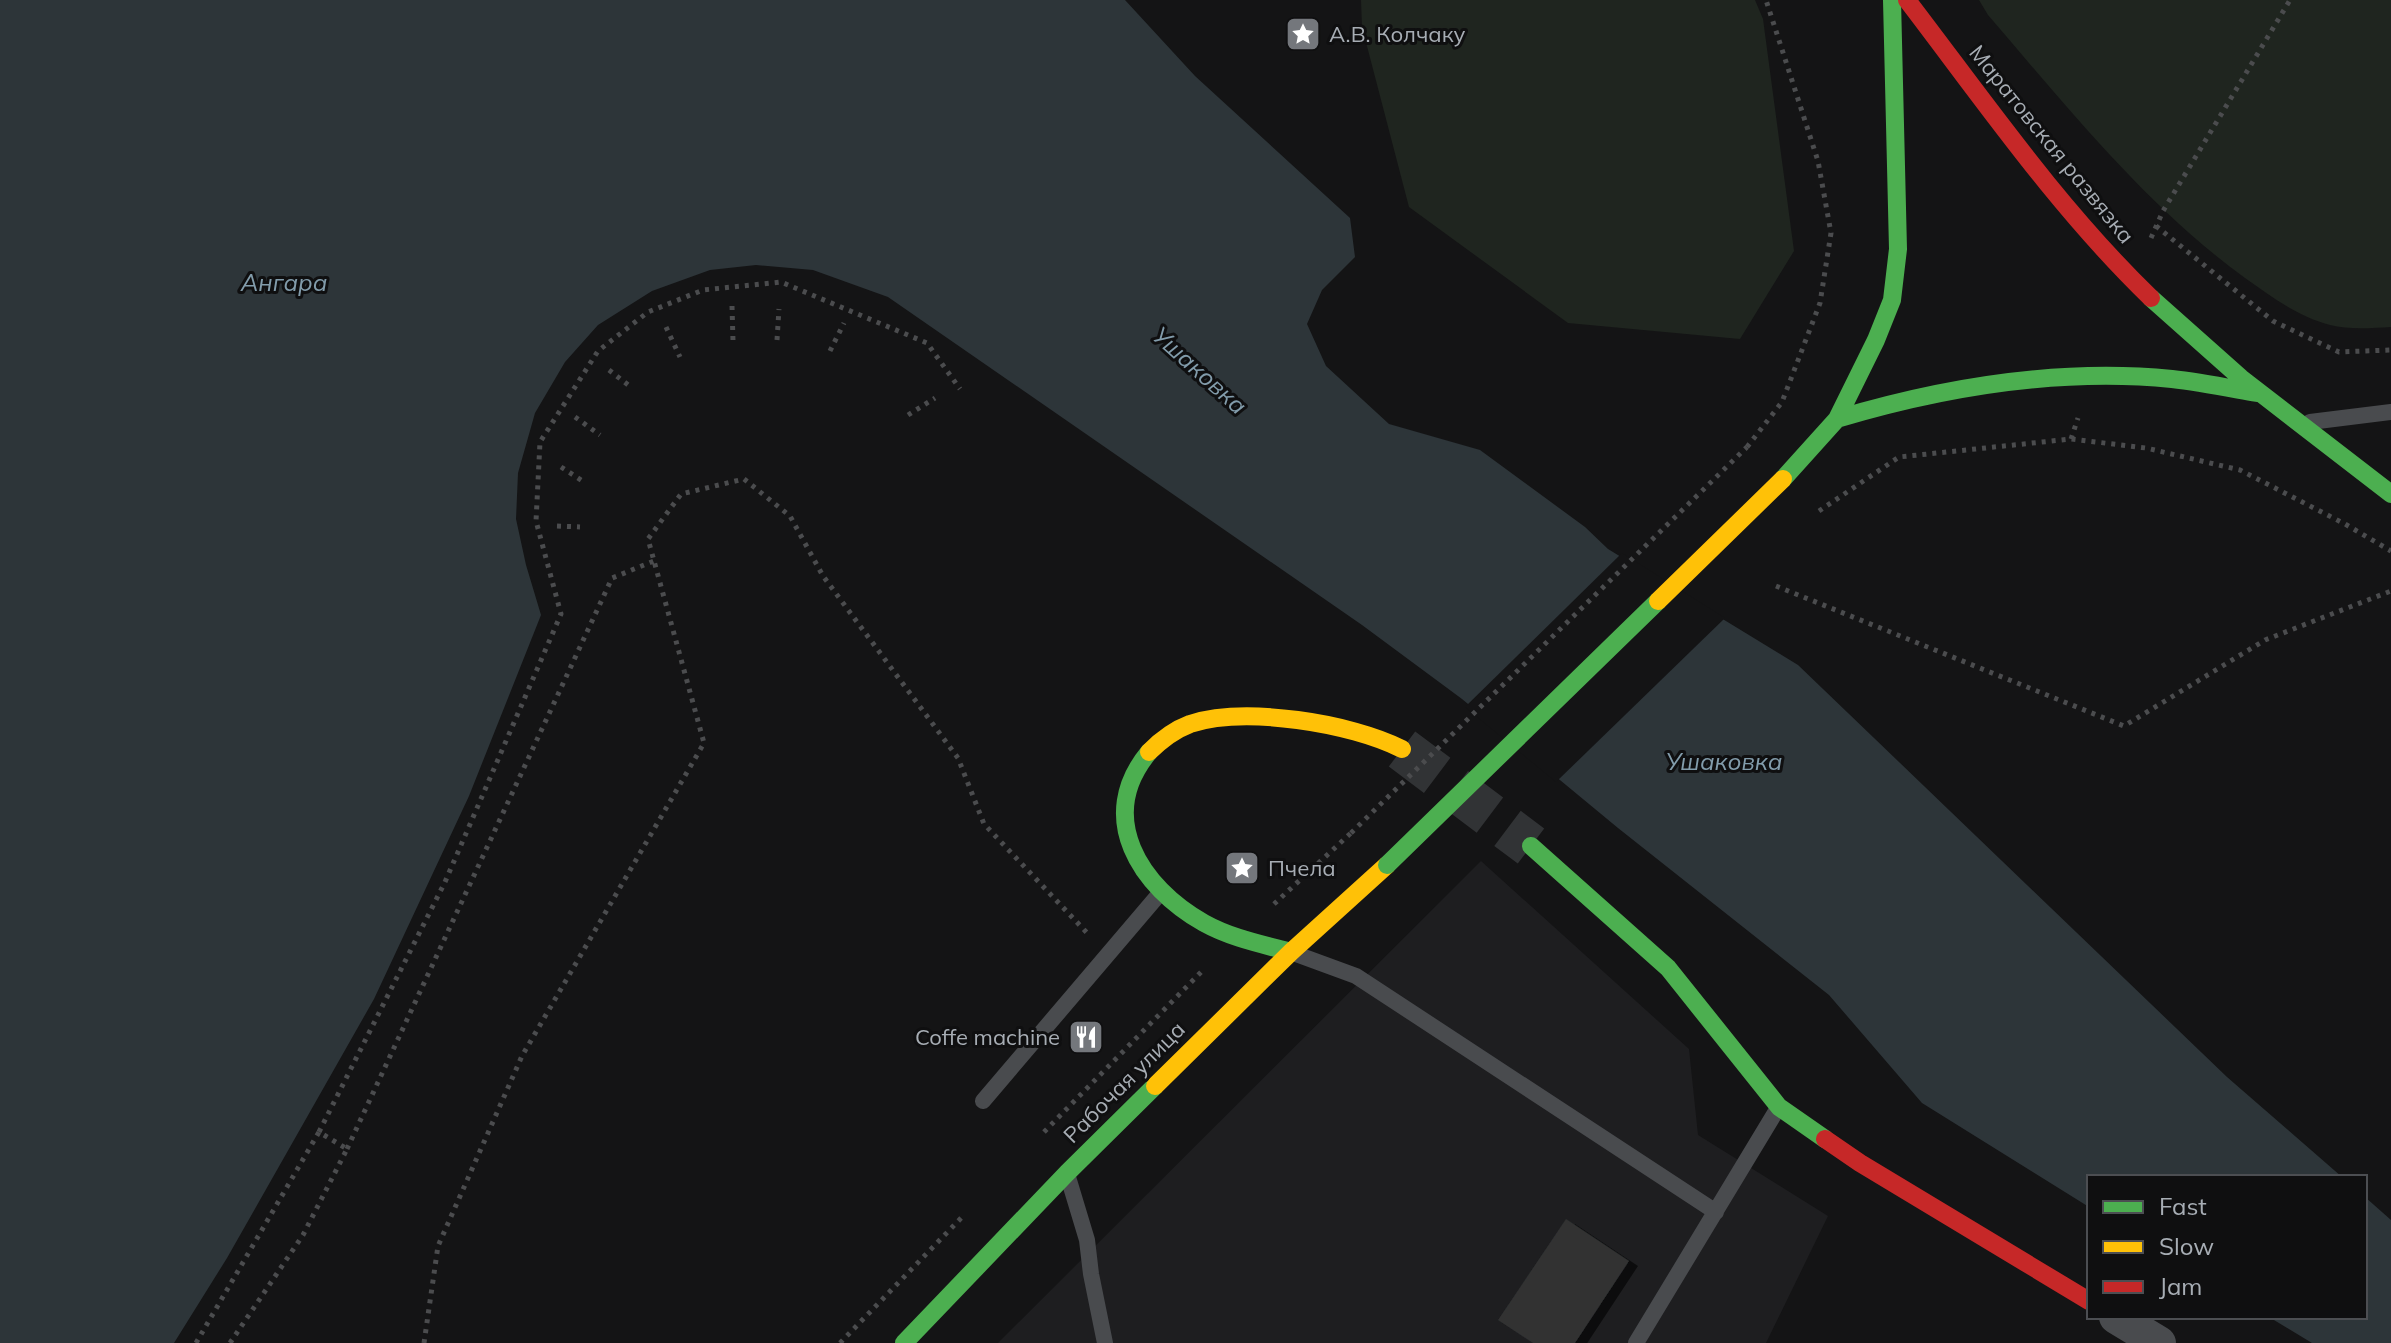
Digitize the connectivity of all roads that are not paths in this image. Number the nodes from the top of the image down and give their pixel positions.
1 (1892, 0) edge
2 (1907, 0) edge
3 (2257, 393) junction
4 (2391, 412) edge
5 (1837, 419) junction
6 (2300, 424) junction
7 (2391, 494) edge
8 (1402, 749) tunnel mouth
9 (1531, 846) tunnel mouth
10 (1162, 891) junction
11 (1291, 952) junction
12 (983, 1101) dead end
13 (1779, 1107) junction
14 (1067, 1173) junction
15 (1716, 1212) junction
16 (2087, 1300) edge
17 (2119, 1319) edge
18 (904, 1343) edge
19 (1105, 1343) edge
20 (1636, 1343) edge
21 (2159, 1343) edge

1 - 5 main road
2 - 3 main road, Маратовская развязка
3 - 5 main road
3 - 6 main road, Маратовская развязка
4 - 6 lane
5 - 11 main road, Рабочая улица, bridge
6 - 7 main road, Маратовская развязка
8 - 10 main road
9 - 13 main road
10 - 11 main road
10 - 12 lane
11 - 14 main road, Рабочая улица
11 - 15 lane
13 - 15 lane
13 - 16 main road
14 - 18 main road, Рабочая улица
14 - 19 lane
15 - 20 lane
17 - 21 street

